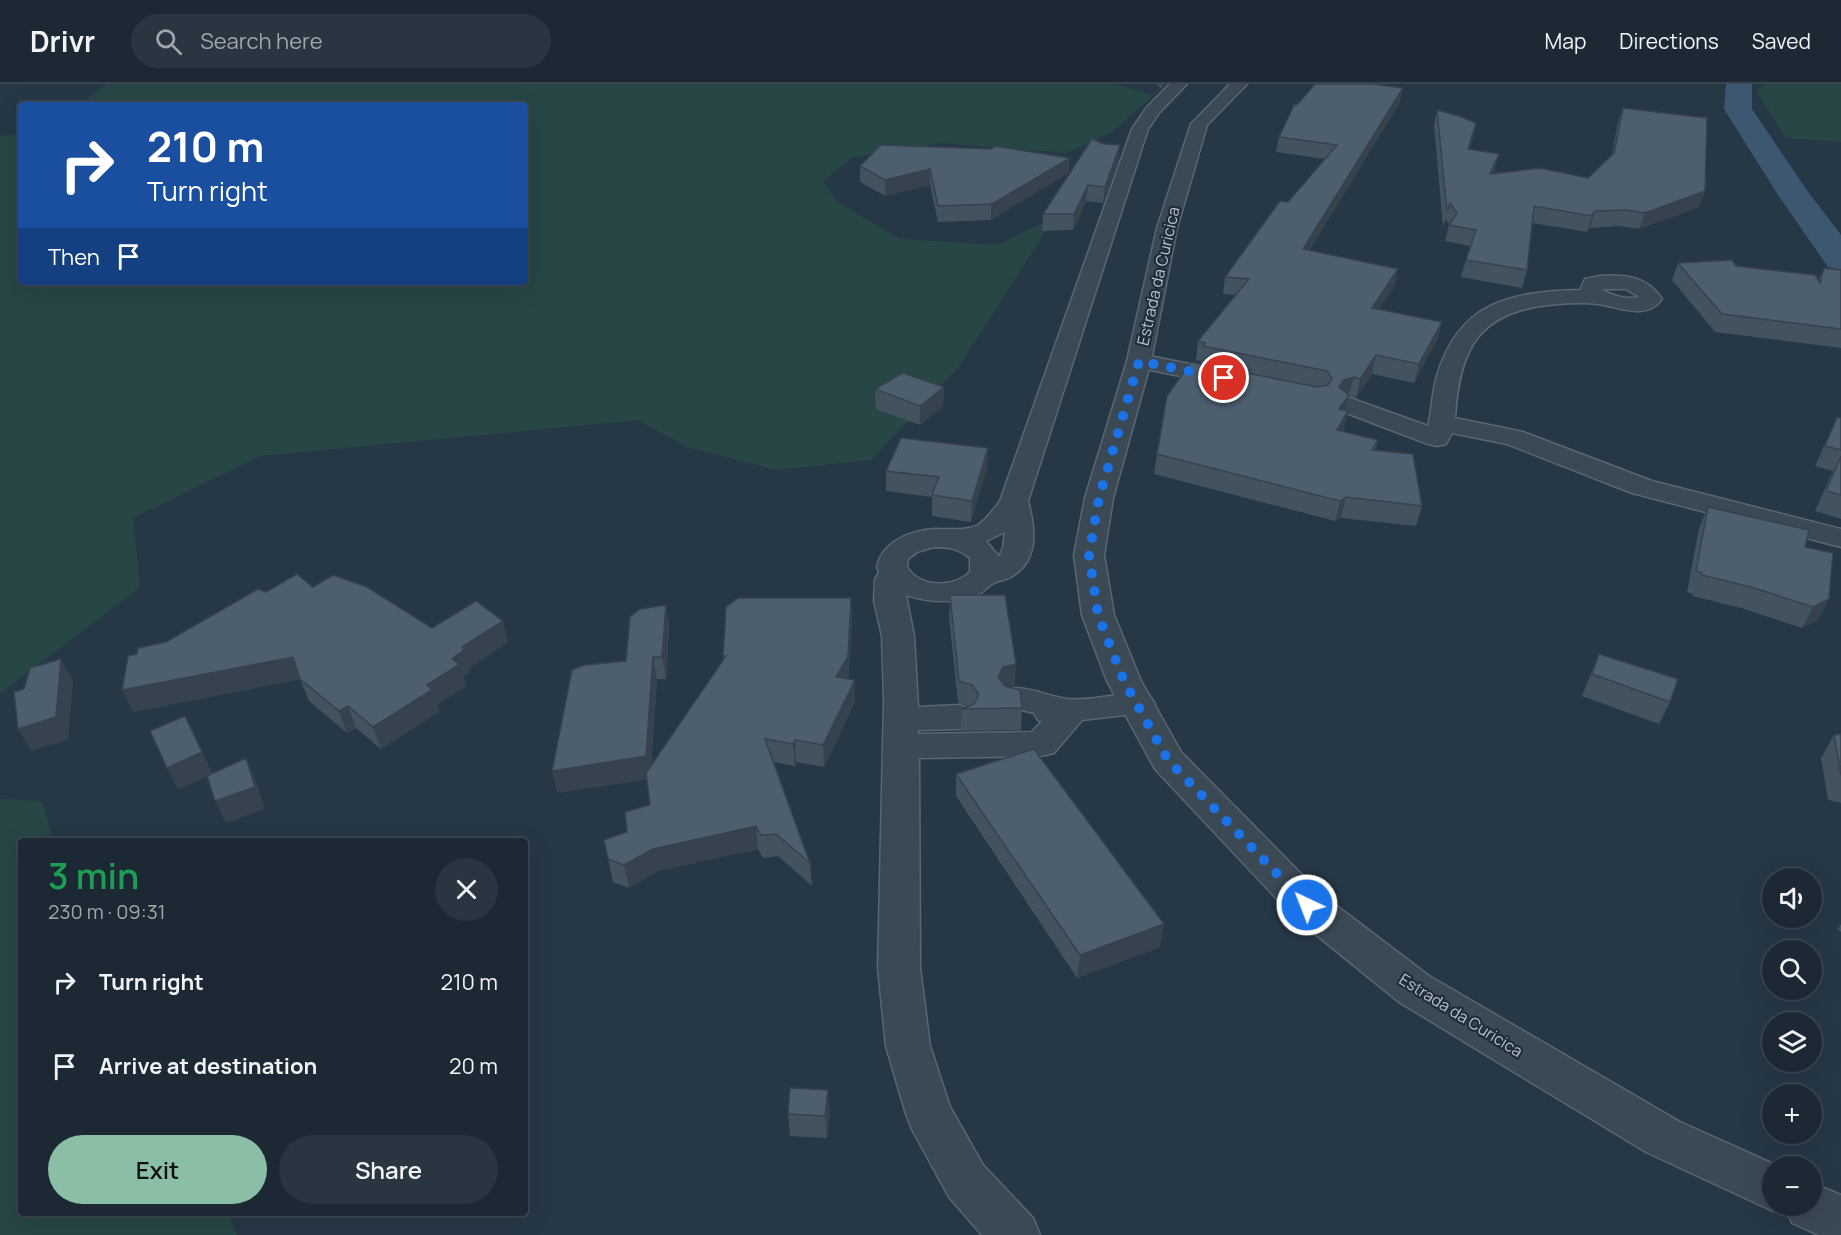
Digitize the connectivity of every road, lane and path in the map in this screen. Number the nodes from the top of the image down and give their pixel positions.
1 (1179, 84) edge
2 (1239, 84) edge
3 (1597, 296) dead end
4 (1139, 361) junction
5 (1247, 382) edge
6 (1350, 406) edge
7 (1442, 423) junction
8 (1014, 501) junction
9 (949, 538) junction
10 (1841, 538) edge
11 (893, 574) junction
12 (985, 576) junction
13 (946, 593) junction
14 (898, 636) junction
15 (1138, 704) junction
16 (1017, 707) edge
17 (959, 708) dead end
18 (1071, 711) junction
19 (901, 722) junction
20 (1762, 1183) edge
21 (1822, 1211) edge
22 (1841, 1220) edge
23 (1015, 1235) edge

1 - 8 street
2 - 4 street, Estrada da Curicica
3 - 7 street
4 - 5 street
4 - 15 street, Estrada da Curicica
6 - 7 street
7 - 10 street
8 - 9 street
8 - 12 street
9 - 11 street
9 - 12 street
11 - 13 street
11 - 14 street
12 - 13 street
13 - 14 street
14 - 19 street
15 - 18 street
15 - 20 street, Estrada da Curicica
16 - 18 street
17 - 19 street
18 - 19 street
19 - 23 street
21 - 22 street

